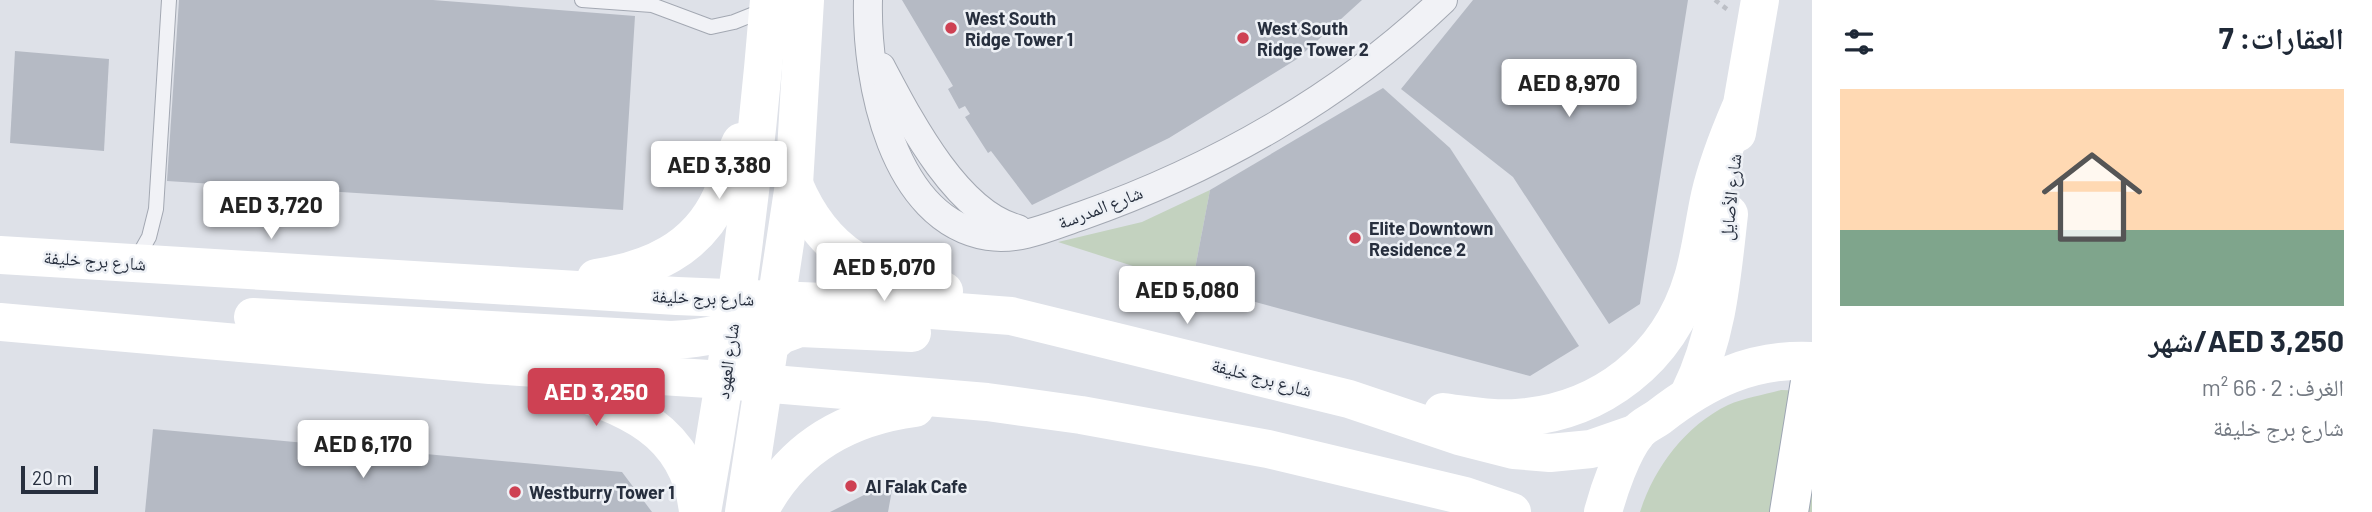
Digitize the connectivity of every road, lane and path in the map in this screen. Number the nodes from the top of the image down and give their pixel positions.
1 (169, 0) edge
2 (582, 0) edge
3 (806, 0) edge
4 (868, 0) edge
5 (1443, 0) edge
6 (1760, 0) edge
7 (769, 4) edge
8 (1740, 109) junction
9 (761, 115) junction
10 (794, 184) junction
11 (0, 255) edge
12 (134, 263) junction
13 (539, 288) junction
14 (775, 300) junction
15 (733, 314) junction
16 (1012, 316) junction
17 (0, 322) edge
18 (70, 327) junction
19 (1084, 334) junction
20 (1812, 361) edge
21 (490, 365) junction
22 (765, 365) junction
23 (1812, 369) edge
24 (724, 380) junction
25 (1690, 392) junction
26 (1349, 399) junction
27 (987, 402) junction
28 (1637, 433) junction
29 (700, 512) edge
30 (744, 512) edge
31 (759, 512) edge
32 (1512, 512) edge
33 (1603, 512) edge
34 (1789, 512) edge

1 - 12 lane
2 - 7 lane
3 - 10 street
4 - 5 street, شارع المدرسة
6 - 8 street, شارع الأصايل
7 - 9 street, شارع العهود
8 - 25 street, شارع الأصايل
8 - 26 street
9 - 13 street
9 - 15 street, شارع العهود
10 - 14 street
10 - 16 street
11 - 12 street, شارع برج خليفة
12 - 13 street, شارع برج خليفة
13 - 15 street, شارع برج خليفة
14 - 15 street
14 - 16 street, شارع برج خليفة
14 - 22 street
15 - 18 street
15 - 24 street, شارع العهود
16 - 19 street, شارع برج خليفة
17 - 18 street
18 - 21 street
19 - 22 street
19 - 26 street, شارع برج خليفة
20 - 25 street
21 - 24 street
21 - 29 street
22 - 24 street
22 - 27 street
22 - 30 street
23 - 34 street
24 - 29 street, شارع العهود
25 - 28 street
26 - 28 street, شارع برج خليفة
27 - 31 street
27 - 32 street
28 - 33 street

